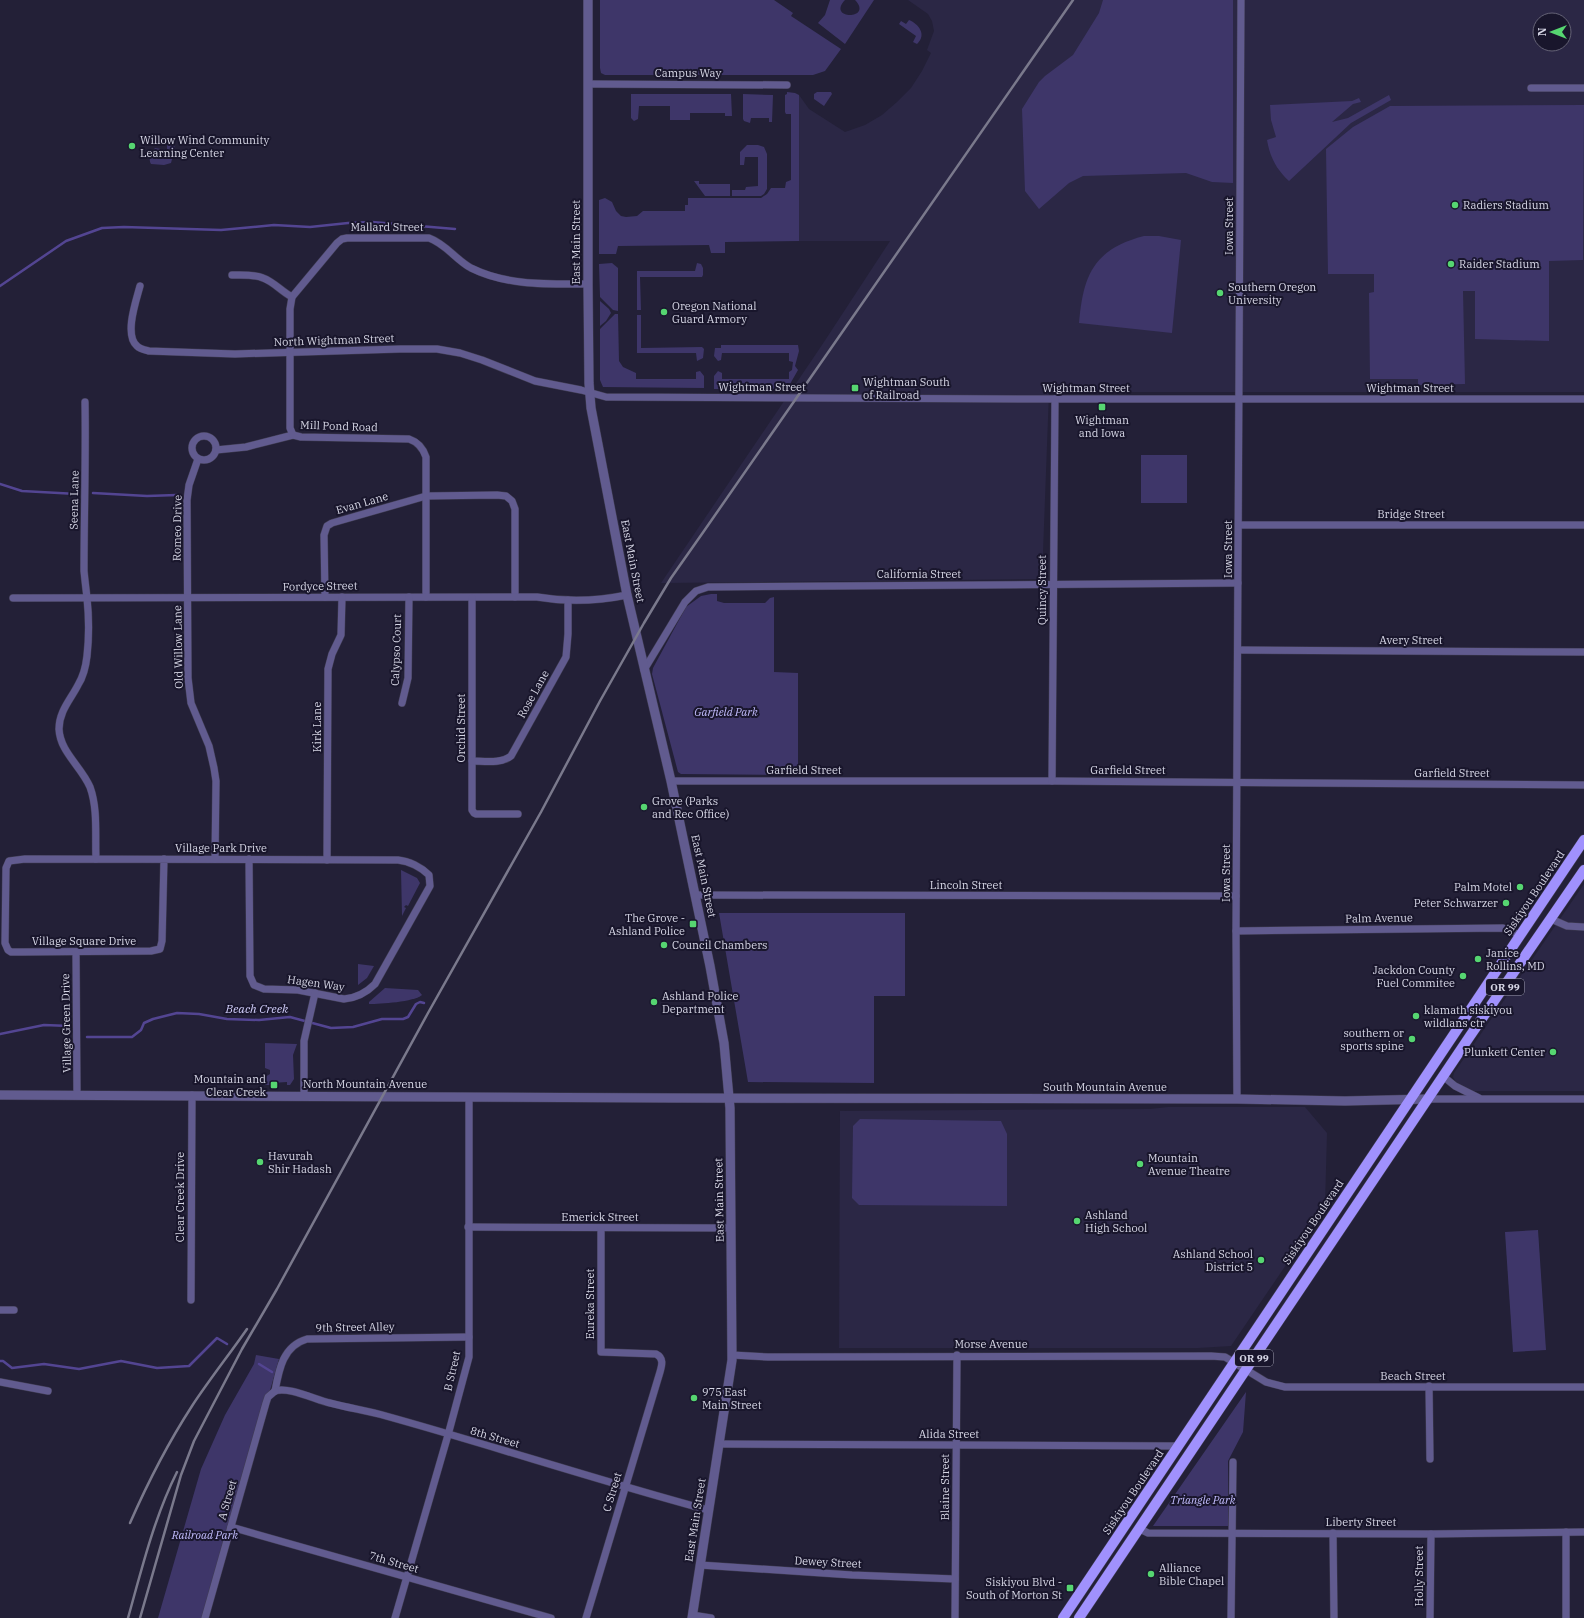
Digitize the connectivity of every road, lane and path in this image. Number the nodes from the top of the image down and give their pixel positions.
1 (588, 0) edge
2 (1241, 0) edge
3 (588, 84) junction
4 (787, 85) dead end
5 (1531, 88) dead end
6 (1584, 88) edge
7 (232, 275) dead end
8 (588, 284) junction
9 (140, 286) dead end
10 (292, 297) junction
11 (290, 352) junction
12 (590, 393) junction
13 (1054, 399) junction
14 (1239, 399) junction
15 (1584, 399) edge
16 (85, 402) dead end
17 (293, 435) junction
18 (216, 450) junction
19 (198, 459) junction
20 (426, 496) junction
21 (1239, 525) junction
22 (1584, 525) edge
23 (1238, 583) junction
24 (1053, 584) junction
25 (627, 596) junction
26 (342, 597) junction
27 (408, 597) junction
28 (426, 597) junction
29 (515, 597) junction
30 (13, 598) dead end
31 (88, 598) junction
32 (188, 598) junction
33 (325, 598) junction
34 (472, 598) junction
35 (568, 600) junction
36 (1238, 650) junction
37 (1584, 652) edge
38 (644, 670) junction
39 (402, 702) dead end
40 (472, 761) junction
41 (671, 781) junction
42 (1052, 781) junction
43 (1237, 782) junction
44 (1584, 785) edge
45 (518, 814) dead end
46 (1584, 840) edge
47 (96, 859) junction
48 (164, 859) junction
49 (215, 859) junction
50 (249, 859) junction
51 (327, 860) junction
52 (9, 861) joint
53 (1584, 870) edge
54 (429, 874) joint
55 (696, 895) junction
56 (1236, 896) junction
57 (1551, 919) junction
58 (1584, 927) edge
59 (1236, 930) junction
60 (1520, 936) junction
61 (76, 952) junction
62 (315, 993) junction
63 (1444, 1077) junction
64 (77, 1094) junction
65 (0, 1095) edge
66 (192, 1095) junction
67 (304, 1095) junction
68 (469, 1097) junction
69 (729, 1098) junction
70 (1237, 1099) junction
71 (1429, 1099) junction
72 (1480, 1099) junction
73 (1584, 1099) edge
74 (1410, 1100) junction
75 (468, 1226) junction
76 (601, 1228) junction
77 (731, 1228) junction
78 (191, 1300) dead end
79 (0, 1310) edge
80 (14, 1310) dead end
81 (469, 1337) junction
82 (732, 1355) junction
83 (956, 1355) junction
84 (1234, 1362) junction
85 (1246, 1370) junction
86 (660, 1372) joint
87 (0, 1382) edge
88 (1429, 1386) junction
89 (1584, 1386) edge
90 (48, 1391) dead end
91 (275, 1391) junction
92 (448, 1435) junction
93 (719, 1444) junction
94 (956, 1444) junction
95 (1178, 1446) junction
96 (1430, 1458) dead end
97 (1233, 1462) dead end
98 (625, 1488) junction
99 (708, 1510) junction
100 (231, 1527) junction
101 (1140, 1529) junction
102 (1566, 1532) junction
103 (1584, 1532) edge
104 (1232, 1533) junction
105 (1333, 1533) junction
106 (1431, 1534) junction
107 (700, 1565) junction
108 (406, 1577) junction
109 (955, 1579) junction
110 (692, 1617) edge
111 (205, 1618) edge
112 (395, 1618) edge
113 (552, 1618) edge
114 (586, 1618) edge
115 (711, 1618) edge
116 (955, 1618) edge
117 (1063, 1618) edge
118 (1080, 1618) edge
119 (1231, 1618) edge
120 (1334, 1618) edge
121 (1430, 1618) edge
122 (1566, 1618) edge

1 - 3 street, East Main Street
2 - 14 street, Iowa Street
3 - 4 street, Campus Way
3 - 8 street, East Main Street
5 - 6 street
7 - 10 street
8 - 10 street, Mallard Street
8 - 12 street, East Main Street
9 - 11 street, North Wightman Street
10 - 11 street, Mill Pond Road
11 - 12 street, North Wightman Street
11 - 17 street, Mill Pond Road
12 - 13 street, Wightman Street
12 - 25 street, East Main Street
13 - 14 street, Wightman Street
13 - 24 street, Quincy Street
14 - 15 street, Wightman Street
14 - 21 street, Iowa Street
16 - 31 street, Seena Lane
17 - 18 street
17 - 20 street, Mill Pond Road
18 - 19 street
18 - 19 street
19 - 32 street, Romeo Drive
20 - 28 street, Mill Pond Road
20 - 29 street
20 - 33 street, Evan Lane
21 - 22 street, Bridge Street
21 - 23 street, Iowa Street
23 - 24 street, California Street
23 - 36 street, Iowa Street
24 - 38 street, California Street
24 - 42 street, Quincy Street
25 - 35 street, Fordyce Street
25 - 38 street, East Main Street
26 - 27 street, Fordyce Street
26 - 33 street, Fordyce Street
26 - 51 street, Kirk Lane
27 - 28 street, Fordyce Street
27 - 39 street, Calypso Court
28 - 34 street, Fordyce Street
29 - 34 street, Fordyce Street
29 - 35 street, Fordyce Street
30 - 31 street, Fordyce Street
31 - 32 street, Fordyce Street
31 - 47 street, Seena Lane
32 - 33 street, Fordyce Street
32 - 49 street, Old Willow Lane
34 - 40 street, Orchid Street
35 - 40 street, Rose Lane
36 - 37 street, Avery Street
36 - 43 street, Iowa Street
38 - 41 street, East Main Street
40 - 45 street, Orchid Street
41 - 42 street, Garfield Street
41 - 55 street, East Main Street
42 - 43 street, Garfield Street
43 - 44 street, Garfield Street
43 - 56 street, Iowa Street
46 - 60 main road, Siskiyou Boulevard / OR 99
47 - 48 street, Village Park Drive
47 - 52 street, Village Park Drive
48 - 49 street, Village Park Drive
48 - 61 street, Village Square Drive
49 - 50 street, Village Park Drive
50 - 51 street, Village Park Drive
50 - 62 street, Hagen Way
51 - 54 street, Village Park Drive
52 - 61 street, Village Square Drive
53 - 57 main road, OR 99
54 - 62 street, Hagen Way
55 - 56 street, Lincoln Street
55 - 69 street, East Main Street
56 - 59 street, Iowa Street
57 - 58 street
57 - 63 main road, OR 99
59 - 60 street, Palm Avenue
59 - 70 street, Iowa Street
60 - 74 main road, Siskiyou Boulevard / OR 99
61 - 64 street, Village Green Drive
62 - 67 street
63 - 71 main road, OR 99
63 - 72 street, South Mountain Avenue
64 - 65 street, North Mountain Avenue
64 - 66 street, North Mountain Avenue
66 - 67 street, North Mountain Avenue
66 - 78 street, Clear Creek Drive
67 - 68 street, North Mountain Avenue
68 - 69 street, North Mountain Avenue
68 - 75 street, B Street
69 - 70 street, South Mountain Avenue
69 - 77 street, East Main Street
70 - 74 street, South Mountain Avenue
71 - 72 street, South Mountain Avenue
71 - 74 street, South Mountain Avenue
71 - 85 main road, OR 99
72 - 73 street, South Mountain Avenue
74 - 84 main road, Siskiyou Boulevard / OR 99
75 - 76 street, Emerick Street
75 - 81 street, B Street
76 - 77 street, Emerick Street
76 - 86 street, Eureka Street
77 - 82 street, East Main Street
79 - 80 street
81 - 91 street, 9th Street Alley
81 - 92 street, B Street
82 - 83 street, Morse Avenue
82 - 93 street, East Main Street
83 - 84 street, Morse Avenue
83 - 94 street, Blaine Street
84 - 85 street, Morse Avenue
84 - 95 main road, Siskiyou Boulevard / OR 99
85 - 88 street, Beach Street
85 - 101 main road, OR 99
86 - 98 street, C Street
87 - 90 street
88 - 89 street, Beach Street
88 - 96 street
91 - 92 street, 8th Street
91 - 100 street, A Street
92 - 98 street, 8th Street
92 - 108 street, B Street
93 - 94 street, Alida Street
93 - 99 street, East Main Street
94 - 95 street, Alida Street
94 - 109 street, Blaine Street
95 - 117 main road, Siskiyou Boulevard / OR 99
97 - 104 street
98 - 99 street, 8th Street
98 - 114 street, C Street
99 - 107 street, East Main Street
100 - 108 street, 7th Street
100 - 111 street, A Street
101 - 104 street, Liberty Street
101 - 118 main road, OR 99
102 - 103 street, Liberty Street
102 - 106 street, Liberty Street
102 - 122 street
104 - 105 street, Liberty Street
104 - 119 street
105 - 106 street, Liberty Street
105 - 120 street
106 - 121 street, Holly Street
107 - 109 street, Dewey Street
107 - 110 street, East Main Street
108 - 112 street, B Street
108 - 113 street, 7th Street
109 - 116 street, Blaine Street
110 - 115 street

